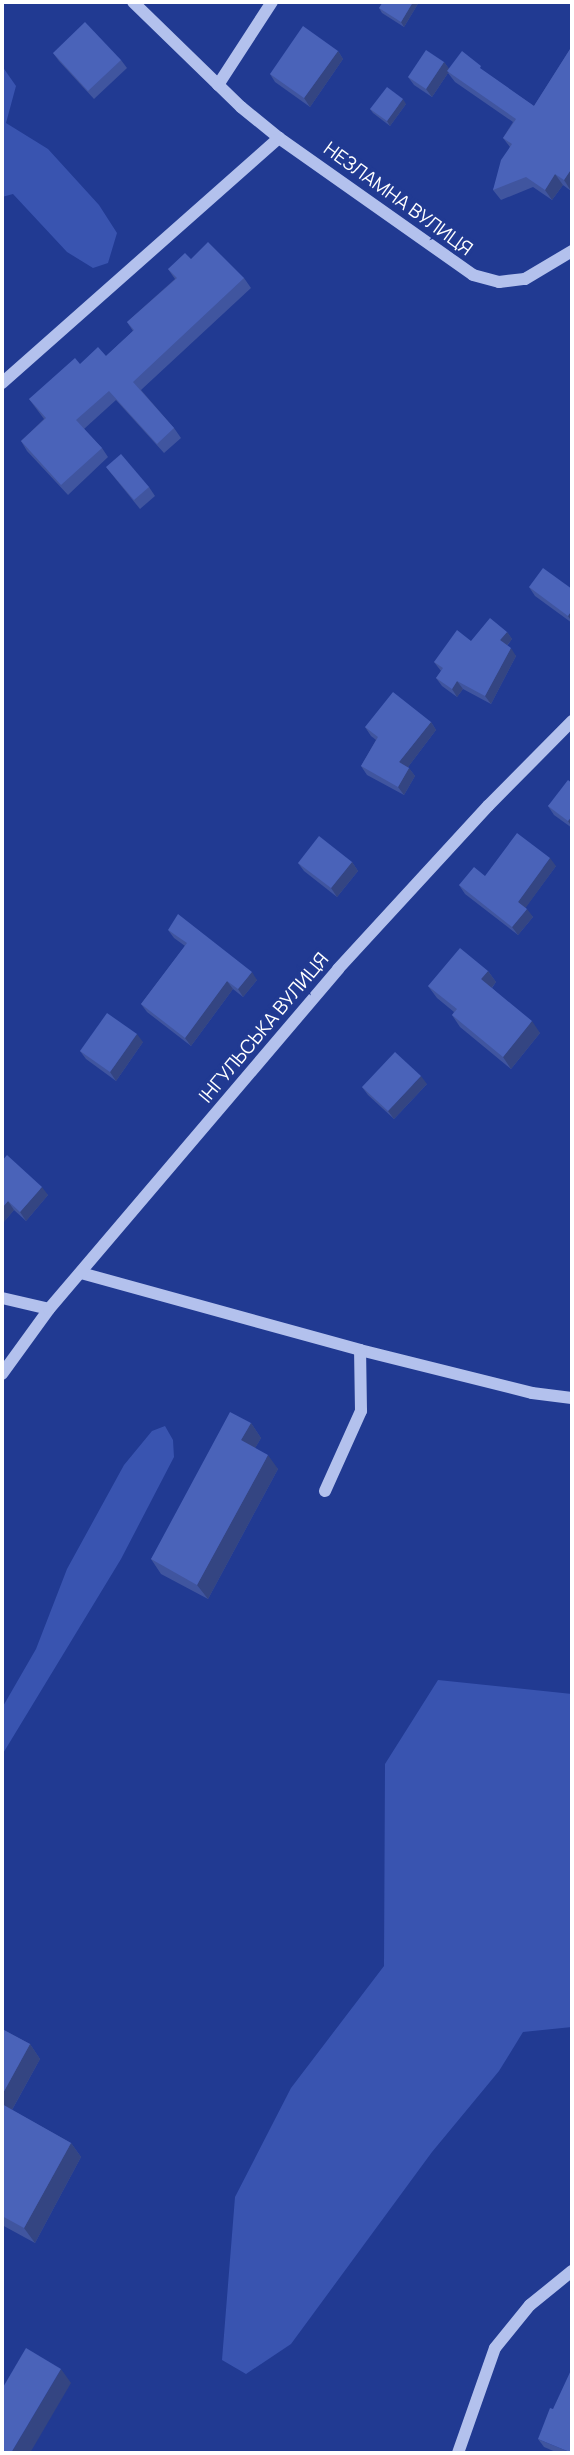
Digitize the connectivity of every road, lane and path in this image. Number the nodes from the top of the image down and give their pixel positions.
1 (133, 2) edge
2 (272, 2) edge
3 (218, 85) junction
4 (279, 138) junction
5 (572, 251) edge
6 (2, 383) edge
7 (572, 721) edge
8 (81, 1273) junction
9 (2, 1298) edge
10 (49, 1309) junction
11 (360, 1349) junction
12 (2, 1374) edge
13 (572, 1398) edge
14 (325, 1491) dead end
15 (572, 2271) edge
16 (458, 2453) edge

1 - 3 street, НЕЗЛАМНА ВУЛИЦЯ
2 - 3 street
3 - 4 street, НЕЗЛАМНА ВУЛИЦЯ
4 - 5 street, НЕЗЛАМНА ВУЛИЦЯ
4 - 6 street
7 - 8 street, ІНГУЛЬСЬКА ВУЛИЦЯ
8 - 10 street, ІНГУЛЬСЬКА ВУЛИЦЯ
8 - 11 street
9 - 10 street
10 - 12 street, ІНГУЛЬСЬКА ВУЛИЦЯ
11 - 13 street
11 - 14 street
15 - 16 street

